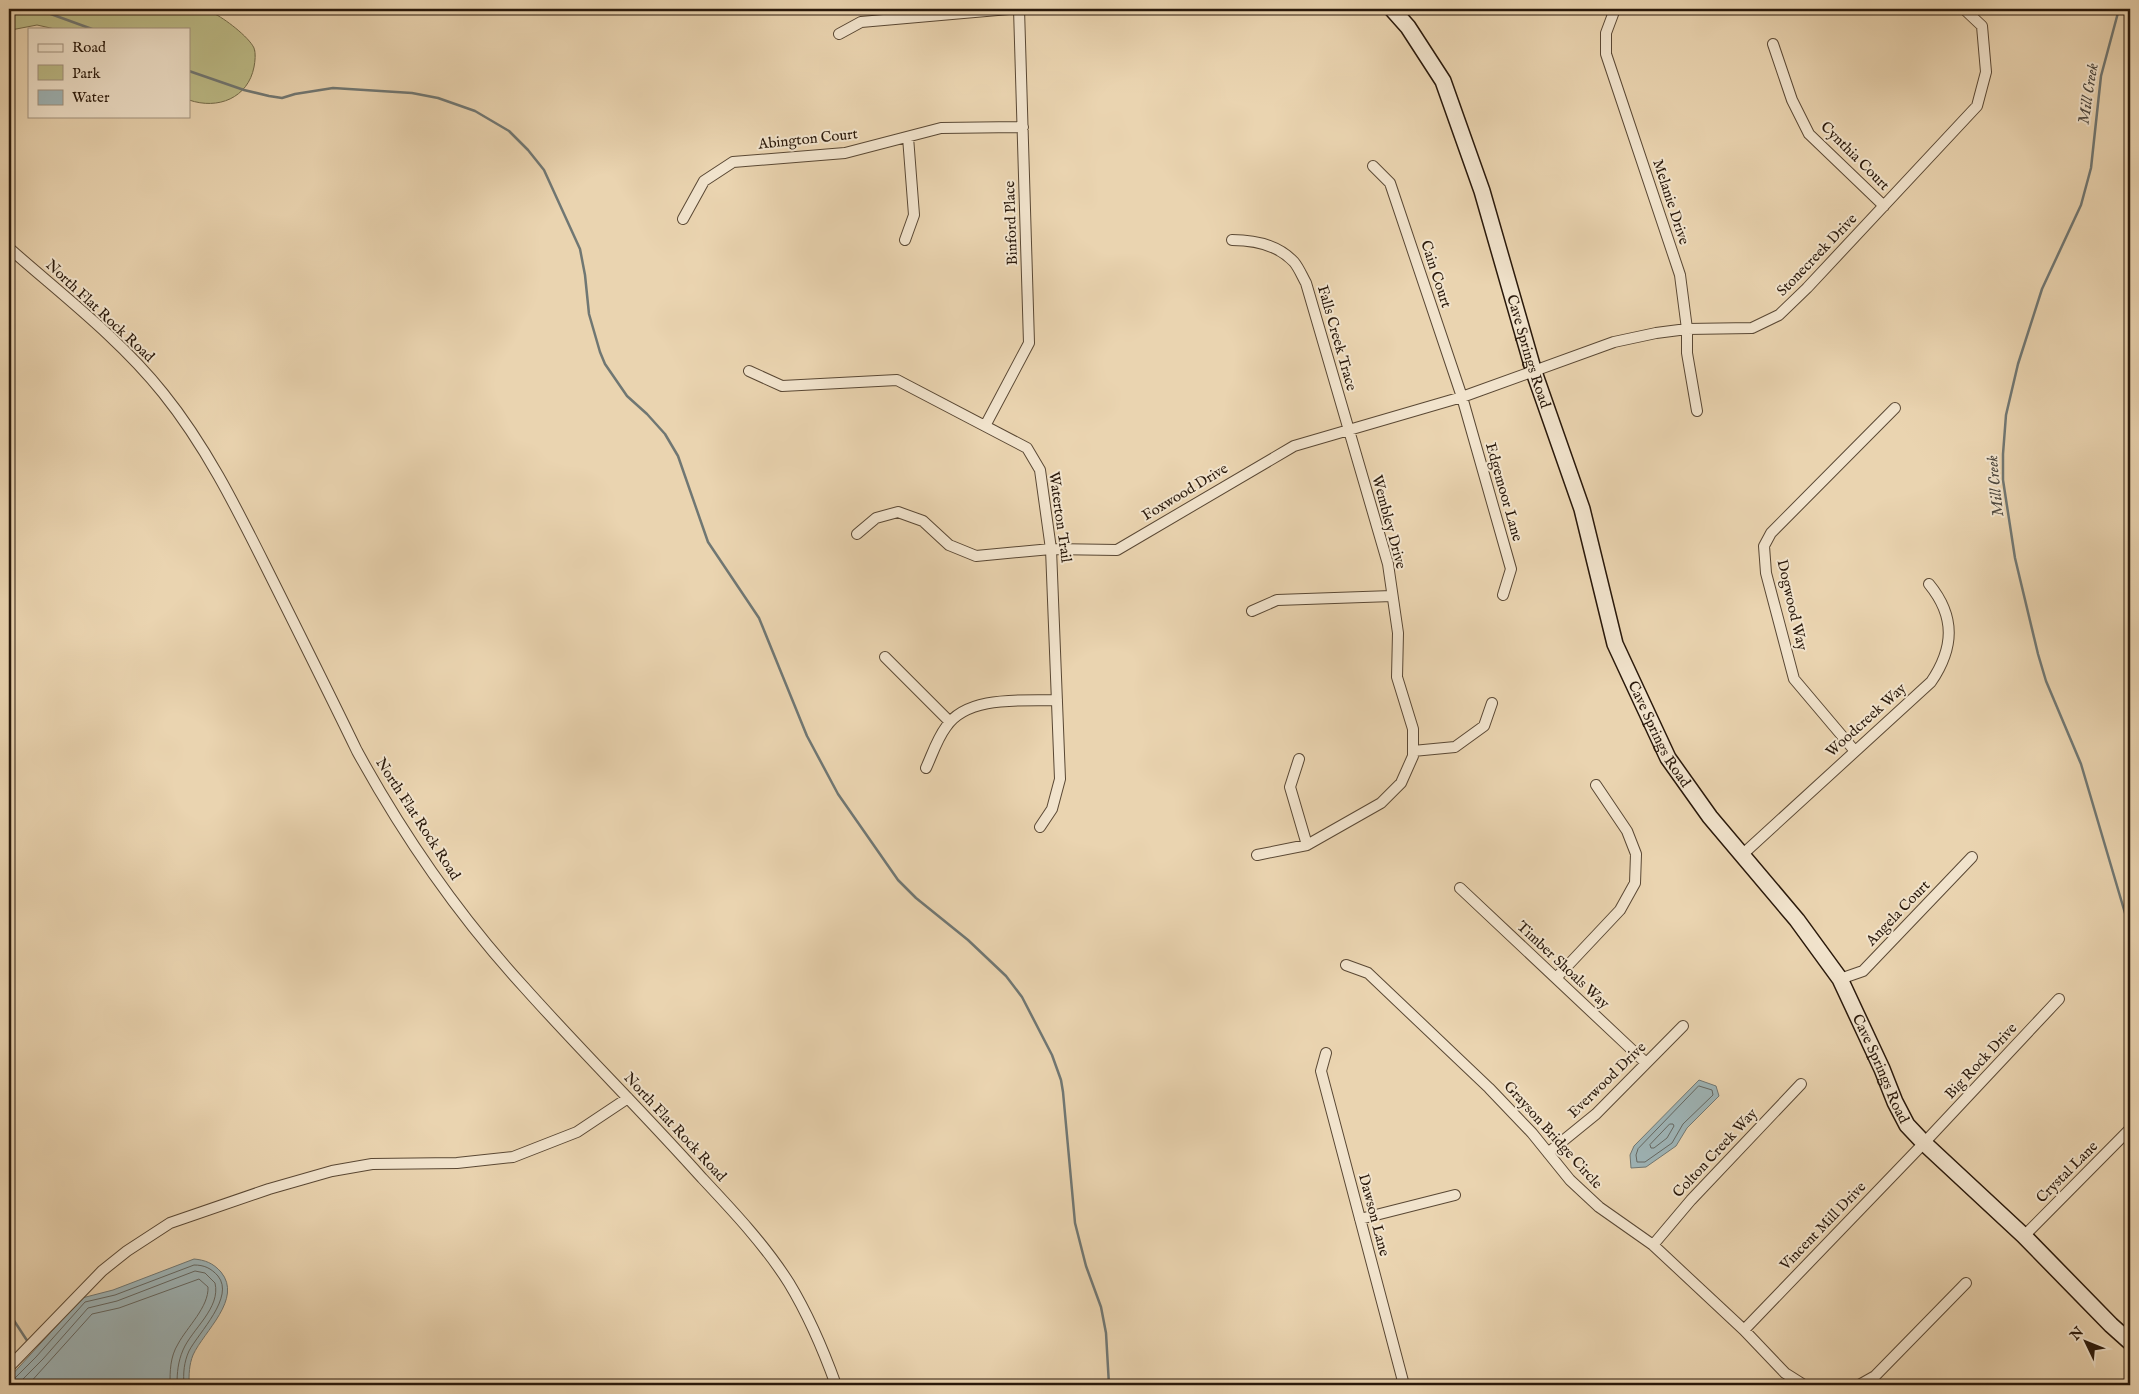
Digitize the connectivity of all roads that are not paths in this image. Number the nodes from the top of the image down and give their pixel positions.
1 (1009, 9) edge
2 (1019, 9) edge
3 (1392, 9) edge
4 (1616, 9) edge
5 (1964, 9) edge
6 (839, 34) dead end
7 (1773, 44) dead end
8 (1023, 127) junction
9 (908, 137) junction
10 (1373, 166) dead end
11 (1884, 206) junction
12 (683, 219) dead end
13 (905, 240) dead end
14 (1232, 240) dead end
15 (9, 248) edge
16 (1686, 329) junction
17 (749, 372) dead end
18 (1534, 372) junction
19 (1462, 397) junction
20 (1895, 408) dead end
21 (1697, 411) dead end
22 (985, 426) junction
23 (1348, 432) junction
24 (857, 534) dead end
25 (1052, 549) junction
26 (1929, 584) dead end
27 (1503, 595) dead end
28 (1392, 596) junction
29 (1252, 611) dead end
30 (885, 657) dead end
31 (1057, 700) junction
32 (1492, 703) dead end
33 (950, 722) junction
34 (1854, 750) junction
35 (1413, 751) junction
36 (1299, 759) dead end
37 (926, 768) dead end
38 (1596, 785) dead end
39 (1040, 827) dead end
40 (1307, 845) junction
41 (1743, 854) junction
42 (1257, 855) dead end
43 (1972, 857) dead end
44 (1460, 888) dead end
45 (1346, 965) dead end
46 (1556, 978) junction
47 (1840, 980) junction
48 (2059, 999) dead end
49 (1683, 1026) dead end
50 (1326, 1053) dead end
51 (1646, 1063) junction
52 (1802, 1084) dead end
53 (628, 1098) junction
54 (2130, 1129) edge
55 (1924, 1143) junction
56 (1548, 1153) junction
57 (1455, 1195) dead end
58 (1360, 1219) junction
59 (2024, 1236) junction
60 (1653, 1245) junction
61 (1966, 1283) dead end
62 (1744, 1330) junction
63 (2130, 1342) edge
64 (9, 1367) edge
65 (836, 1385) edge
66 (1404, 1385) edge
67 (1804, 1385) edge
68 (1858, 1385) edge

1 - 6 street
2 - 8 street, Binford Place
3 - 18 street, Cave Springs Road
4 - 16 street, Melanie Drive
5 - 11 street, Stonecreek Drive
7 - 11 street, Cynthia Court
8 - 9 street, Abington Court
8 - 22 street, Binford Place
9 - 12 street, Abington Court
9 - 13 street
10 - 19 street, Cain Court
11 - 16 street, Stonecreek Drive
14 - 23 street, Falls Creek Trace
15 - 53 street, North Flat Rock Road
16 - 18 street, Stonecreek Drive
16 - 21 street, Melanie Drive
17 - 22 street, Waterton Trail
18 - 19 street, Foxwood Drive
18 - 41 street, Cave Springs Road
19 - 23 street, Foxwood Drive
19 - 27 street, Edgemoor Lane
20 - 34 street, Dogwood Way
22 - 25 street, Waterton Trail
23 - 25 street, Foxwood Drive
23 - 28 street, Wembley Drive
24 - 25 street, Foxwood Drive
25 - 31 street, Waterton Trail
26 - 34 street, Woodcreek Way
28 - 29 street
28 - 35 street, Wembley Drive
30 - 33 street
31 - 33 street
31 - 39 street, Waterton Trail
32 - 35 street
33 - 37 street
34 - 41 street, Woodcreek Way
35 - 40 street, Wembley Drive
36 - 40 street
38 - 46 street
40 - 42 street, Wembley Drive
41 - 47 street, Cave Springs Road
43 - 47 street, Angela Court
44 - 46 street, Timber Shoals Way
45 - 56 street, Grayson Bridge Circle
46 - 51 street, Timber Shoals Way
47 - 55 street, Cave Springs Road
48 - 55 street, Big Rock Drive
49 - 51 street, Everwood Drive
50 - 58 street, Dawson Lane
51 - 56 street, Everwood Drive
52 - 60 street, Colton Creek Way
53 - 64 street
53 - 65 street, North Flat Rock Road
54 - 59 street, Crystal Lane
55 - 59 street, Cave Springs Road
55 - 62 street, Vincent Mill Drive
56 - 60 street, Grayson Bridge Circle
57 - 58 street
58 - 66 street, Dawson Lane
59 - 63 street, Cave Springs Road
60 - 62 street, Grayson Bridge Circle
61 - 68 street
62 - 67 street, Grayson Bridge Circle

